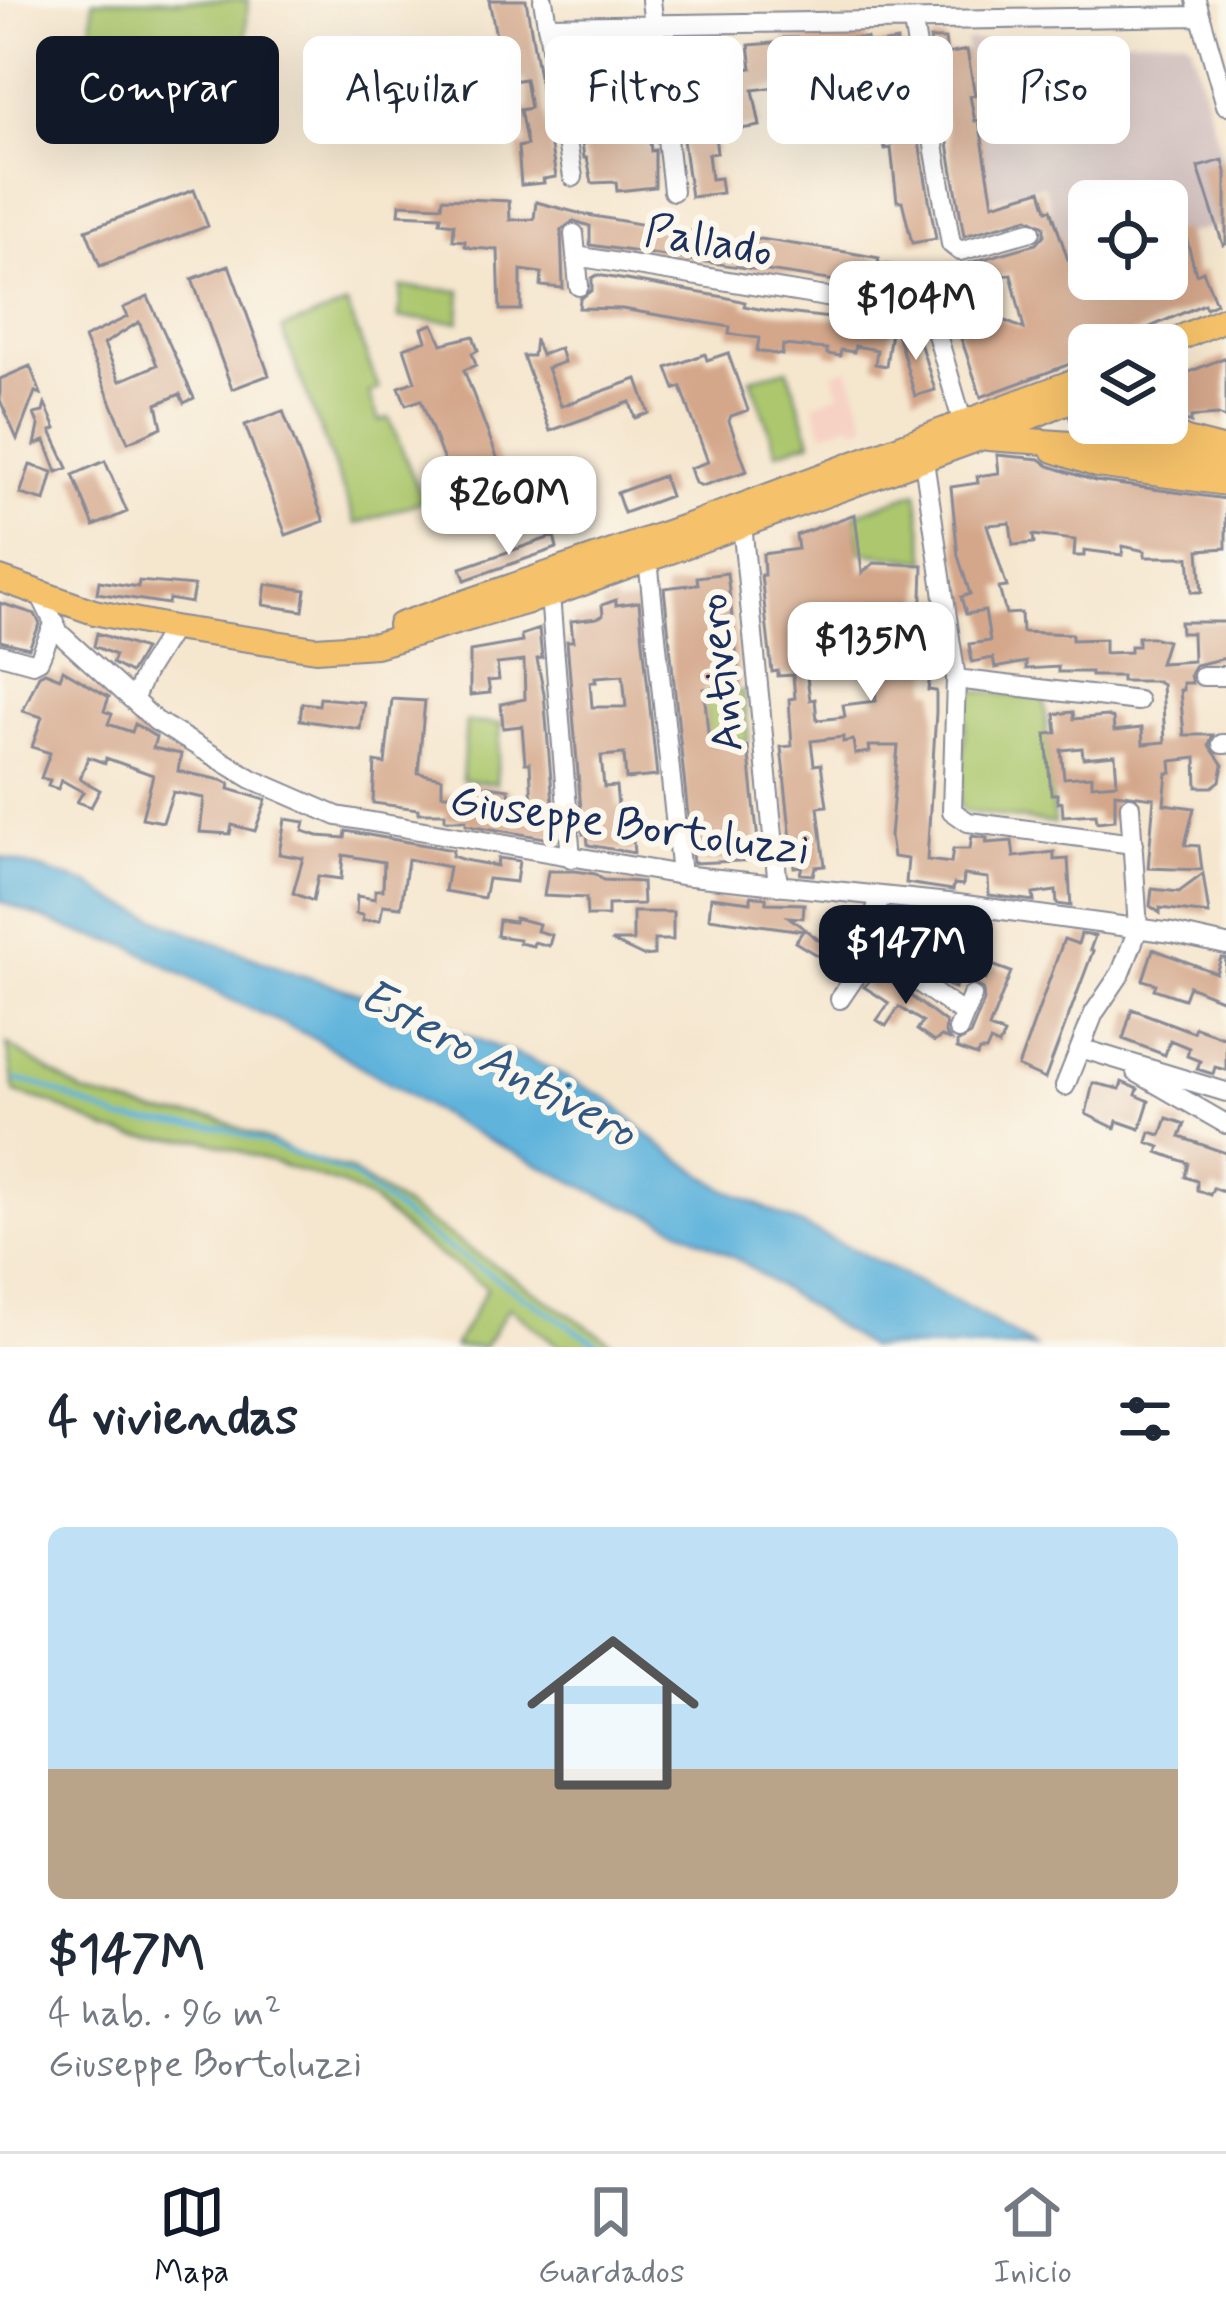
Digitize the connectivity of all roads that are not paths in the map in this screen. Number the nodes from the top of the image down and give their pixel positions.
1 (543, 0) edge
2 (651, 0) edge
3 (792, 0) edge
4 (1198, 8) edge
5 (653, 22) junction
6 (796, 22) junction
7 (913, 23) junction
8 (547, 26) junction
9 (1226, 105) edge
10 (572, 177) dead end
11 (673, 191) dead end
12 (1030, 231) dead end
13 (574, 234) dead end
14 (576, 256) junction
15 (579, 286) dead end
16 (1226, 318) edge
17 (1188, 335) edge
18 (1226, 336) edge
19 (1188, 351) edge
20 (1068, 393) edge
21 (971, 431) junction
22 (1188, 436) edge
23 (1030, 439) junction
24 (1218, 444) edge
25 (1099, 446) joint
26 (922, 449) junction
27 (1226, 467) edge
28 (1226, 483) edge
29 (741, 515) junction
30 (635, 558) junction
31 (0, 579) edge
32 (550, 596) junction
33 (62, 613) junction
34 (173, 628) junction
35 (298, 645) junction
36 (0, 654) edge
37 (1203, 676) dead end
38 (1226, 676) edge
39 (956, 679) junction
40 (133, 700) junction
41 (1138, 701) dead end
42 (1130, 806) dead end
43 (1133, 844) junction
44 (571, 858) junction
45 (681, 874) junction
46 (778, 886) junction
47 (881, 896) junction
48 (1138, 929) junction
49 (837, 937) dead end
50 (1226, 945) edge
51 (868, 947) junction
52 (840, 999) dead end
53 (965, 1013) dead end
54 (1080, 1048) junction
55 (1118, 1059) junction
56 (1065, 1086) dead end
57 (1224, 1092) edge
58 (1220, 1121) edge

1 - 8 street
2 - 5 street
3 - 6 street
4 - 7 street
4 - 9 street
5 - 6 street
5 - 8 street
5 - 11 street
6 - 7 street
7 - 12 street
8 - 10 street
13 - 14 street
14 - 15 street
14 - 21 street, Pallado
16 - 17 main road
18 - 19 main road
20 - 21 main road
21 - 23 main road
21 - 26 main road
22 - 24 main road
23 - 25 main road
23 - 28 main road
25 - 27 main road
26 - 29 main road
26 - 39 street
29 - 30 main road
29 - 46 street, Antivero
30 - 32 main road
30 - 35 main road
30 - 45 street
31 - 33 main road
32 - 35 main road
32 - 44 street
33 - 34 main road
33 - 36 street
33 - 40 street, Giuseppe Bortoluzzi
34 - 35 main road
34 - 40 street
37 - 38 street
39 - 41 street
39 - 43 street
40 - 44 street, Giuseppe Bortoluzzi
42 - 43 street
43 - 48 street
44 - 45 street, Giuseppe Bortoluzzi
45 - 46 street, Giuseppe Bortoluzzi
46 - 47 street, Giuseppe Bortoluzzi
47 - 48 street, Giuseppe Bortoluzzi
47 - 51 street
48 - 50 street, Giuseppe Bortoluzzi
48 - 54 street
49 - 51 street
51 - 52 street
51 - 53 street
54 - 55 street
54 - 56 street
55 - 57 street
55 - 58 street
57 - 58 street

